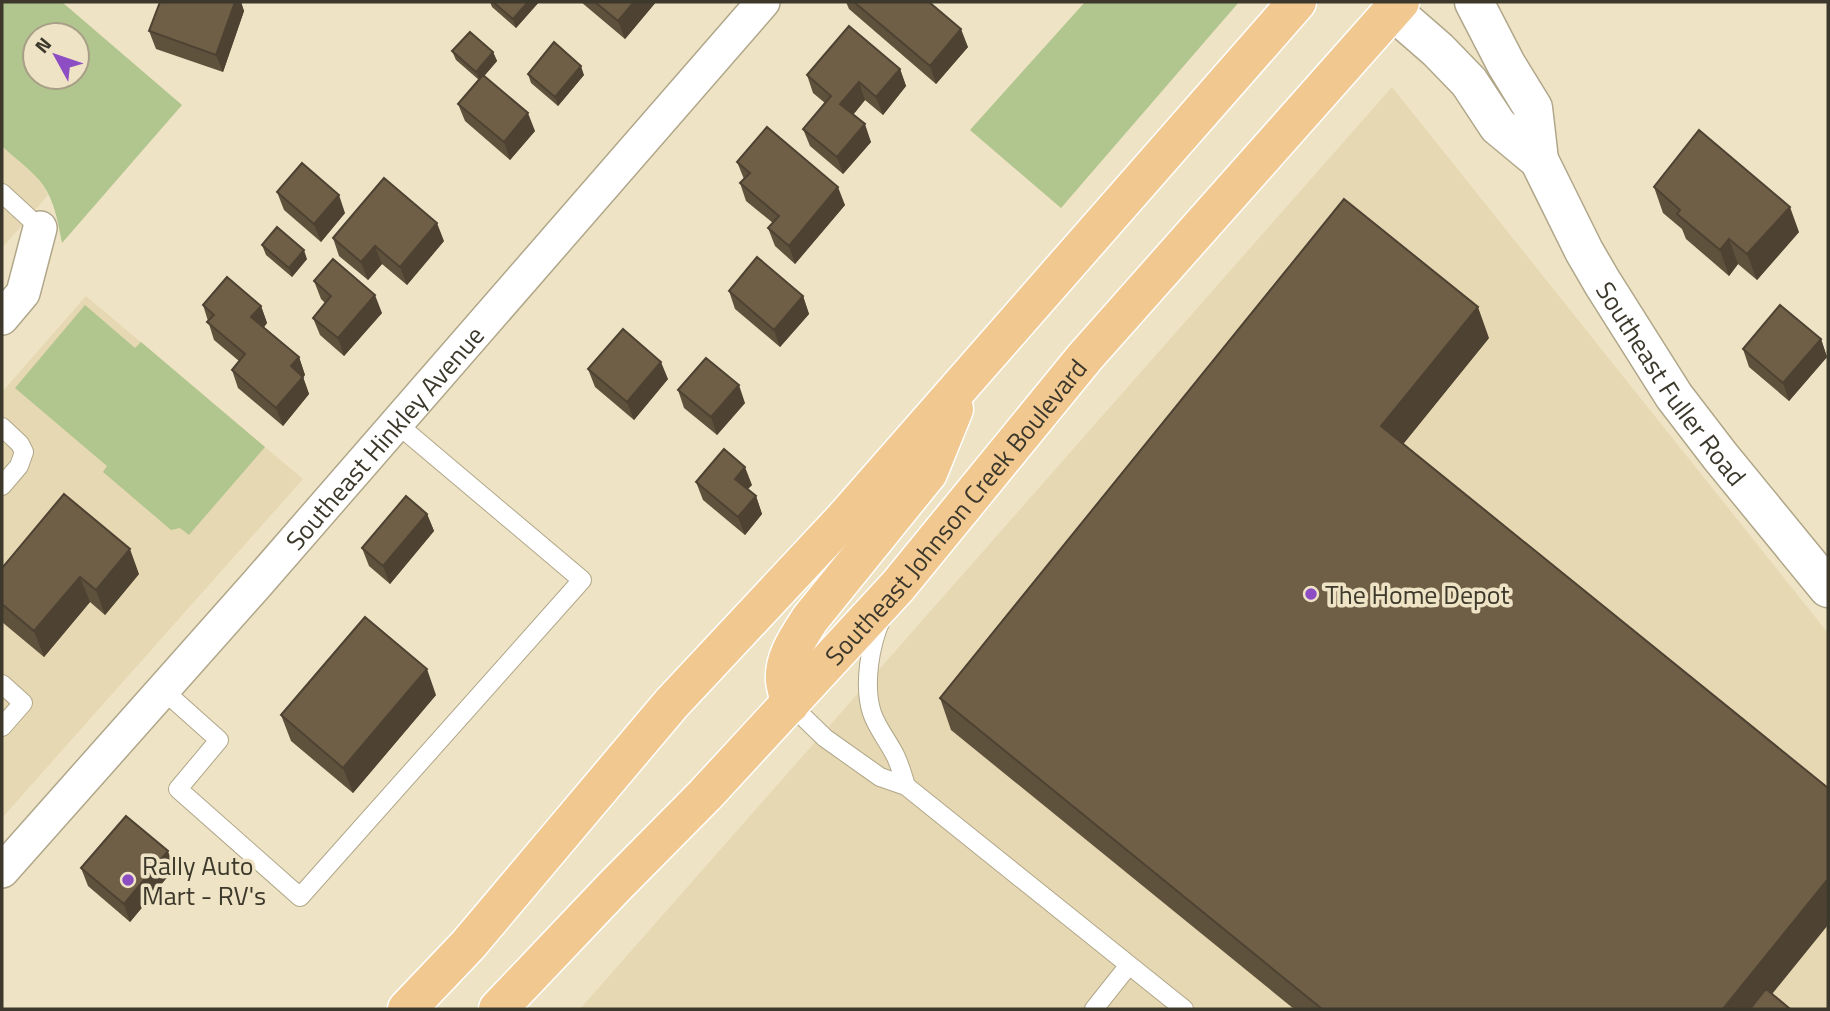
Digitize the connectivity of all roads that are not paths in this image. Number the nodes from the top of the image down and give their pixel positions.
1 (763, 2) edge
2 (1297, 2) edge
3 (1474, 2) edge
4 (1396, 6) edge
5 (1539, 160) junction
6 (2, 193) edge
7 (40, 229) joint
8 (2, 317) edge
9 (963, 385) junction
10 (396, 423) junction
11 (2, 427) edge
12 (2, 486) edge
13 (1826, 582) edge
14 (898, 586) junction
15 (2, 684) edge
16 (163, 690) junction
17 (790, 704) junction
18 (2, 727) edge
19 (906, 786) junction
20 (2, 871) edge
21 (1129, 965) junction
22 (407, 1009) edge
23 (498, 1009) edge
24 (1094, 1009) edge
25 (1184, 1009) edge

1 - 10 street, Southeast Hinkley Avenue
2 - 9 main road
3 - 5 street, Southeast Fuller Road
4 - 5 street, Southeast Fuller Road
4 - 14 main road, Southeast Johnson Creek Boulevard
5 - 13 street, Southeast Fuller Road
6 - 7 lane
7 - 8 street
9 - 17 main road
9 - 22 main road
10 - 16 street, Southeast Hinkley Avenue
10 - 16 lane
11 - 12 lane
14 - 17 main road, Southeast Johnson Creek Boulevard
14 - 19 lane
15 - 18 lane
16 - 20 street, Southeast Hinkley Avenue
17 - 19 lane
17 - 23 main road, Southeast Johnson Creek Boulevard
19 - 21 lane
21 - 24 lane
21 - 25 lane

